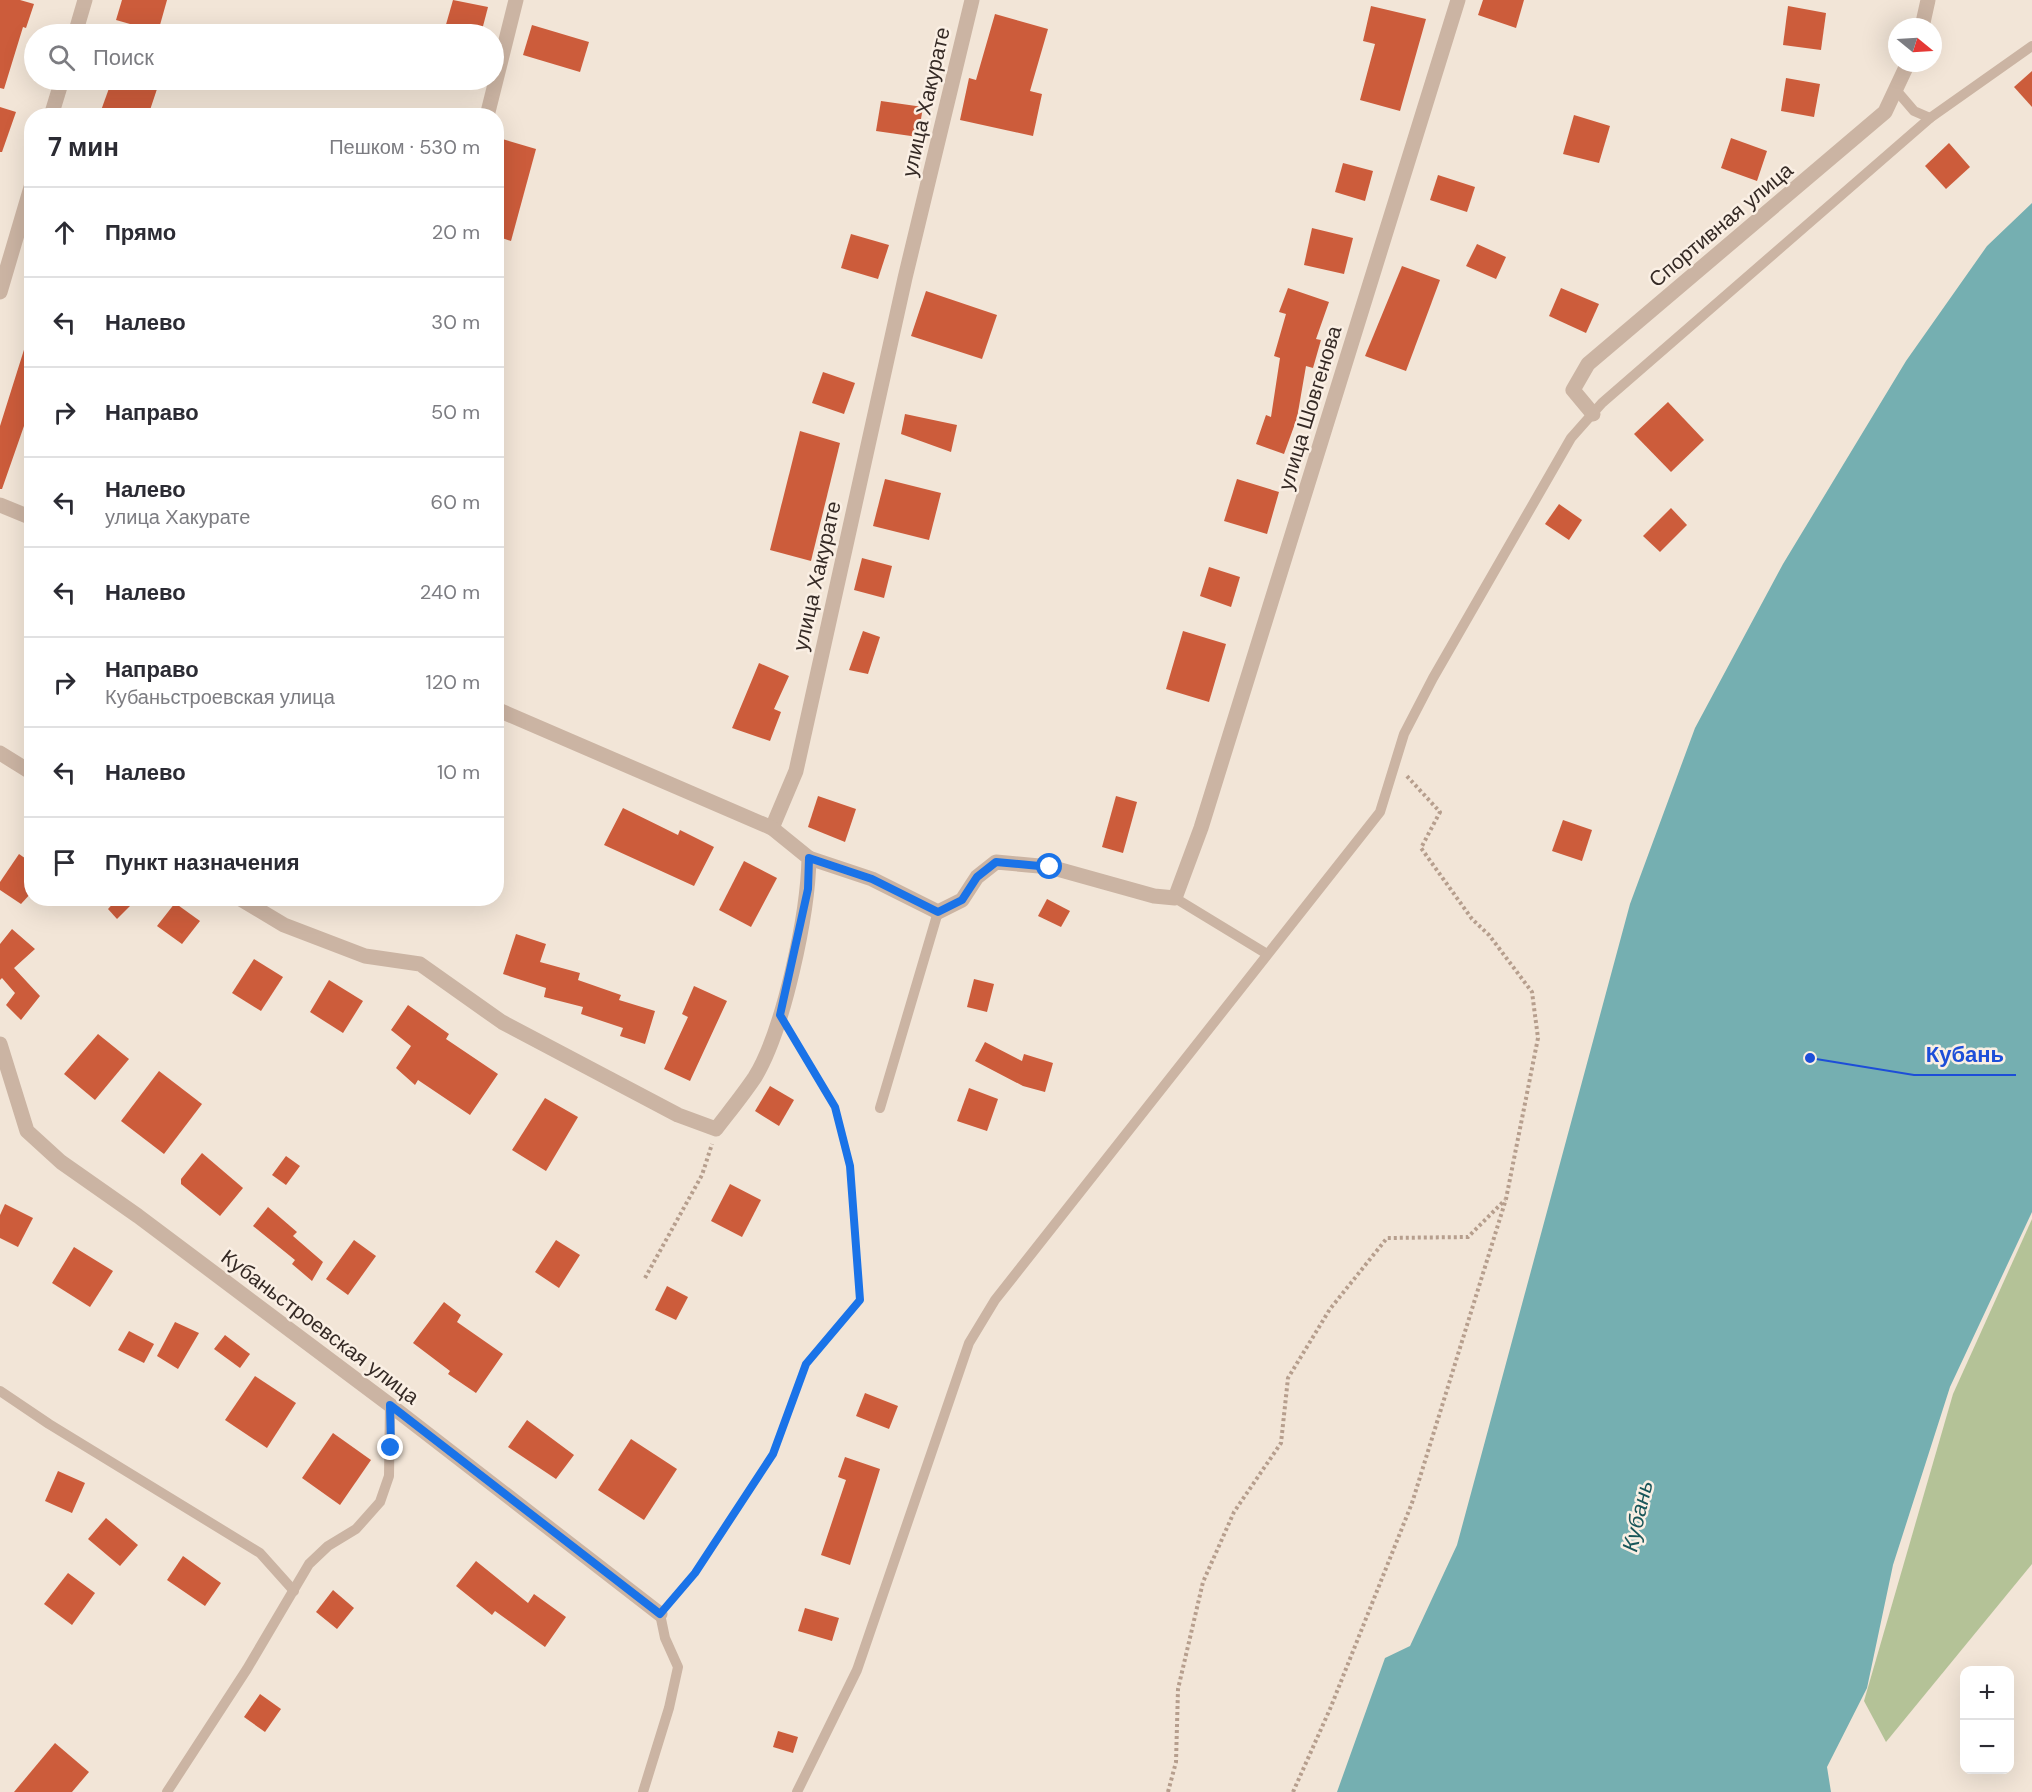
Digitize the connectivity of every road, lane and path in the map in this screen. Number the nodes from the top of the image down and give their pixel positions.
1 (85, 0) edge
2 (516, 0) edge
3 (972, 0) edge
4 (1458, 0) edge
5 (1928, 0) edge
6 (1924, 18) edge
7 (78, 24) edge
8 (2032, 46) edge
9 (504, 48) edge
10 (1904, 72) edge
11 (59, 90) edge
12 (494, 90) edge
13 (1896, 90) junction
14 (53, 108) edge
15 (489, 108) edge
16 (1930, 118) junction
17 (24, 211) edge
18 (0, 292) edge
19 (1593, 414) junction
20 (0, 505) edge
21 (24, 515) edge
22 (504, 711) edge
23 (0, 753) edge
24 (1396, 765) junction
25 (24, 768) edge
26 (772, 828) junction
27 (809, 858) junction
28 (1175, 898) junction
29 (252, 906) edge
30 (938, 912) junction
31 (1267, 954) junction
32 (780, 1015) junction
33 (0, 1044) edge
34 (880, 1108) dead end
35 (716, 1129) junction
36 (1506, 1199) junction
37 (645, 1278) dead end
38 (0, 1391) edge
39 (390, 1405) junction
40 (294, 1591) junction
41 (660, 1614) junction
42 (167, 1792) edge
43 (643, 1792) edge
44 (797, 1792) edge
45 (1168, 1792) edge
46 (1293, 1792) edge

1 - 7 street
2 - 9 street
3 - 26 street, улица Хакурате
4 - 28 street, улица Шовгенова
5 - 6 street
8 - 16 lane
10 - 13 street, Спортивная улица
11 - 14 street
12 - 15 street
13 - 16 lane
13 - 19 street, Спортивная улица
16 - 19 lane
17 - 18 street
19 - 24 lane
20 - 21 street
22 - 26 street
23 - 25 street
24 - 31 lane
24 - 36 path
26 - 27 street
27 - 30 street
27 - 32 street
28 - 30 street
28 - 31 lane
29 - 35 street
30 - 34 lane
31 - 44 lane
32 - 35 street
32 - 41 path
33 - 39 street, Кубаньстроевская улица
35 - 37 path
36 - 45 path
36 - 46 path
38 - 40 lane
39 - 40 lane
39 - 41 street, Кубаньстроевская улица
40 - 42 lane
41 - 43 lane

